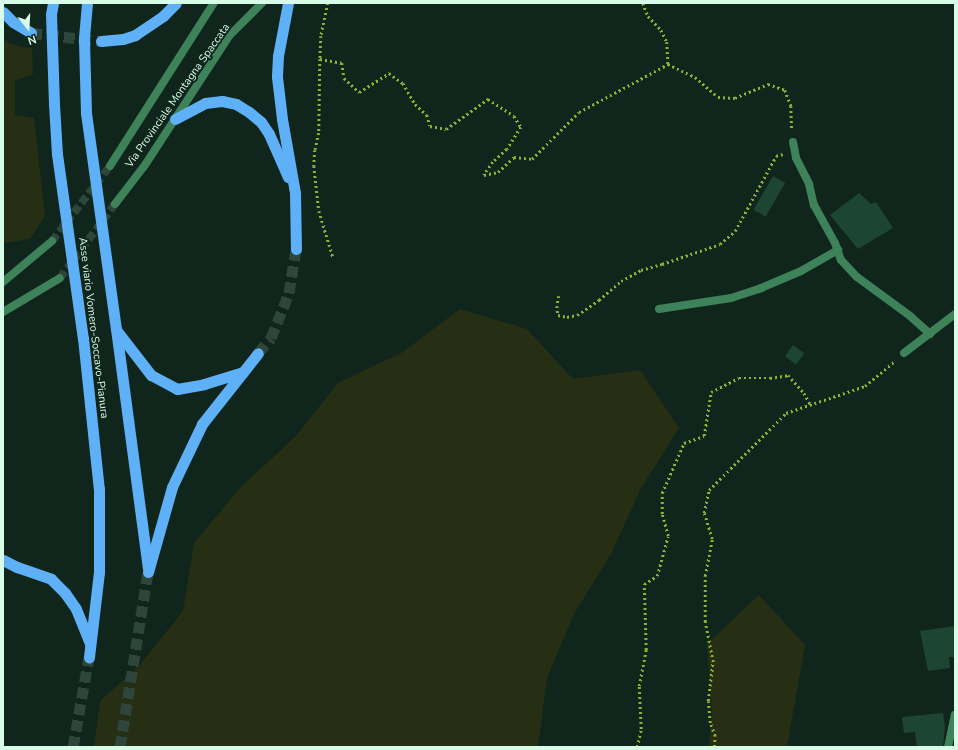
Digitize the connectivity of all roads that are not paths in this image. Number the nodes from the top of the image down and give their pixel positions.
1 (52, 3) edge
2 (87, 3) edge
3 (176, 3) edge
4 (214, 3) edge
5 (262, 3) edge
6 (288, 3) edge
7 (3, 12) edge
8 (31, 33) tunnel mouth
9 (101, 41) tunnel mouth
10 (175, 119) junction
11 (794, 146) road end
12 (110, 166) tunnel mouth
13 (295, 193) junction
14 (115, 204) tunnel mouth
15 (52, 242) tunnel mouth
16 (296, 249) tunnel mouth
17 (838, 250) junction
18 (60, 278) tunnel mouth
19 (3, 282) edge
20 (659, 309) dead end
21 (3, 312) edge
22 (955, 314) edge
23 (116, 329) junction
24 (930, 334) junction
25 (258, 353) tunnel mouth
26 (904, 353) road end
27 (242, 372) junction
28 (3, 560) edge
29 (90, 644) junction
30 (89, 657) tunnel mouth
31 (955, 715) edge
32 (948, 747) edge

1 - 29 highway, Asse viario Vomero-Soccavo-Pianura, bridge
2 - 23 highway, Asse viario Vomero-Soccavo-Pianura, bridge
3 - 9 highway
4 - 12 street, Via Provinciale Montagna Spaccata
5 - 10 street, Via Provinciale Montagna Spaccata
6 - 13 highway
7 - 8 highway
10 - 13 highway
10 - 14 street, Via Provinciale Montagna Spaccata
11 - 17 street
13 - 16 highway
15 - 19 street
17 - 20 street
17 - 24 street
18 - 21 street
22 - 24 street
23 - 27 highway
23 - 27 highway, Asse viario Vomero-Soccavo-Pianura
24 - 26 street
25 - 27 highway
28 - 29 highway
29 - 30 highway, Asse viario Vomero-Soccavo-Pianura
31 - 32 street

